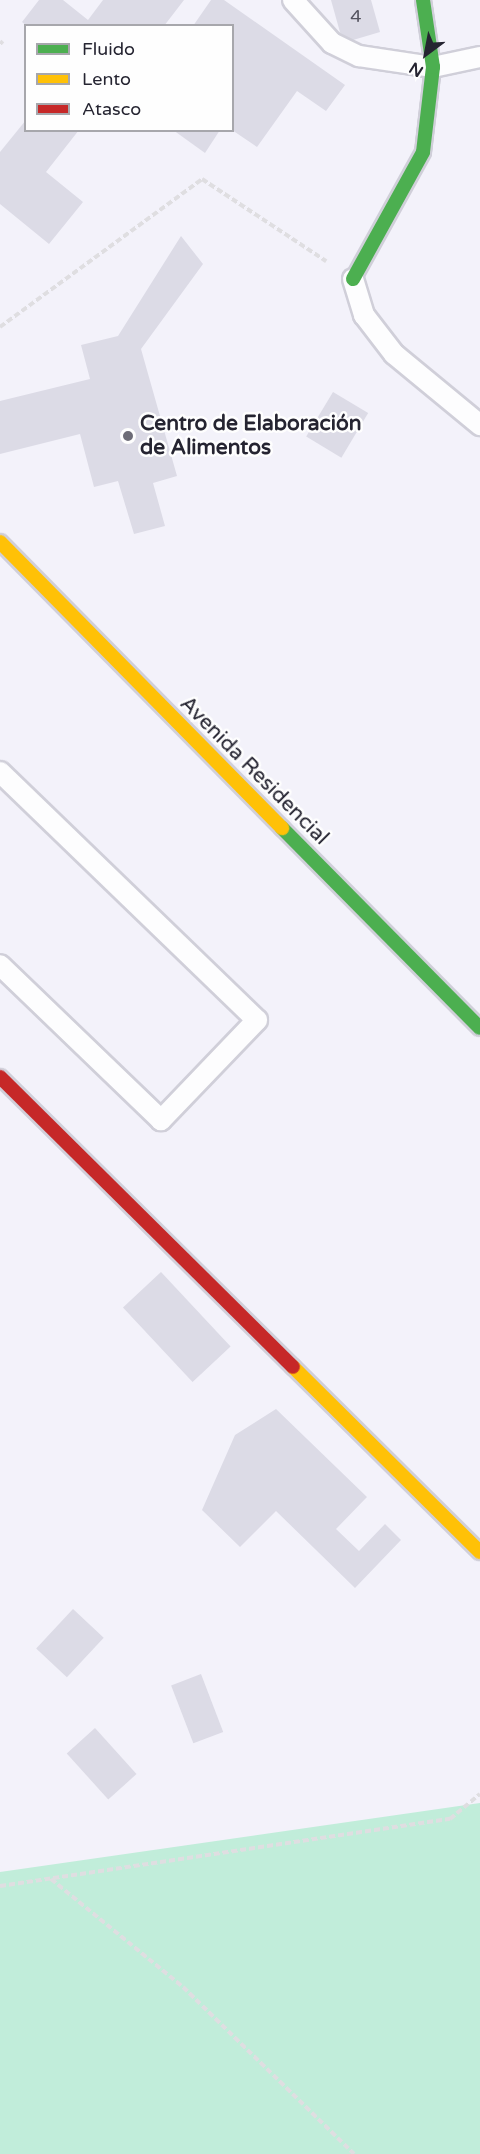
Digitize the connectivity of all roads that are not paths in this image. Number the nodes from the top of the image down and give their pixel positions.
1 (293, 0) edge
2 (423, 0) edge
3 (480, 57) edge
4 (434, 68) junction
5 (353, 279) joint
6 (480, 425) edge
7 (0, 542) edge
8 (0, 772) edge
9 (0, 965) edge
10 (480, 1028) edge
11 (0, 1077) edge
12 (480, 1552) edge

1 - 4 lane
2 - 4 street
3 - 4 lane
4 - 5 street
5 - 6 lane
7 - 10 street, Avenida Residencial
8 - 9 lane
11 - 12 street

